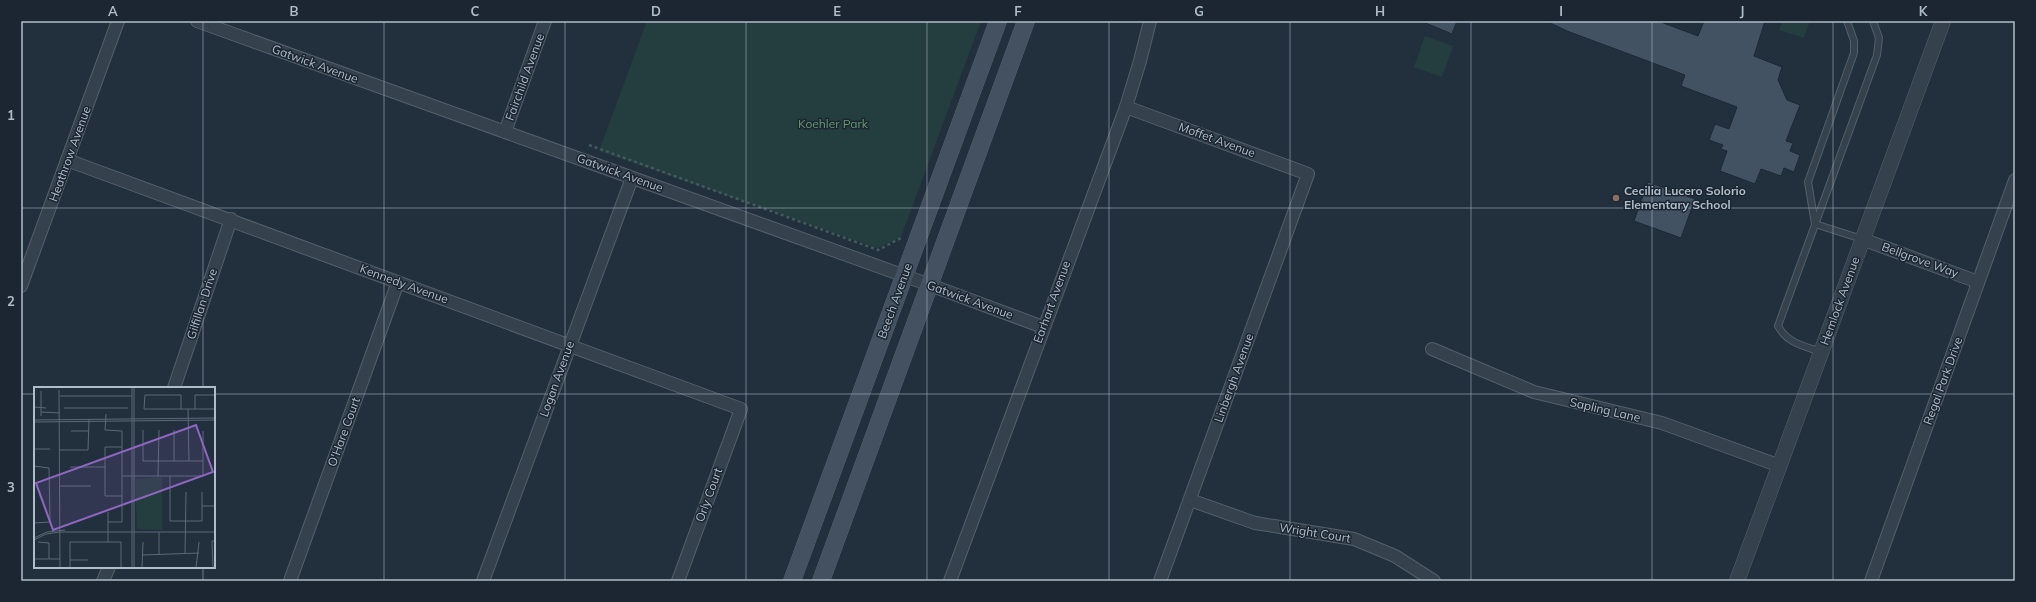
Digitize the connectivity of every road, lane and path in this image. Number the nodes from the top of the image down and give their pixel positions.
1 (118, 21) edge
2 (197, 21) edge
3 (545, 21) edge
4 (998, 21) edge
5 (1026, 21) edge
6 (1150, 21) edge
7 (1847, 21) edge
8 (1873, 21) edge
9 (1943, 21) edge
10 (1126, 107) junction
11 (505, 132) junction
12 (589, 145) dead end
13 (68, 160) junction
14 (1308, 174) joint
15 (632, 178) junction
16 (2015, 180) edge
17 (231, 219) junction
18 (1815, 224) junction
19 (903, 237) dead end
20 (1862, 239) junction
21 (904, 276) junction
22 (398, 282) junction
23 (1978, 282) junction
24 (930, 285) junction
25 (21, 286) edge
26 (1043, 327) junction
27 (570, 345) junction
28 (1432, 349) dead end
29 (1822, 352) junction
30 (174, 387) edge
31 (740, 409) joint
32 (1780, 466) junction
33 (1190, 500) junction
34 (109, 568) edge
35 (104, 581) edge
36 (290, 581) edge
37 (483, 581) edge
38 (678, 581) edge
39 (792, 581) edge
40 (821, 581) edge
41 (950, 581) edge
42 (1160, 581) edge
43 (1434, 581) edge
44 (1738, 581) edge
45 (1871, 581) edge

1 - 13 street, Heathrow Avenue
2 - 11 street, Gatwick Avenue
3 - 11 street, Fairchild Avenue
4 - 21 main road, Beech Avenue
5 - 24 main road
6 - 10 street, Earhart Avenue
7 - 18 lane
8 - 18 lane
9 - 20 street, Hemlock Avenue
10 - 14 street, Moffet Avenue
10 - 26 street, Earhart Avenue
11 - 15 street, Gatwick Avenue
12 - 19 path
13 - 17 street, Kennedy Avenue
13 - 25 street, Heathrow Avenue
14 - 33 street, Linbergh Avenue
15 - 21 street, Gatwick Avenue
15 - 27 street, Logan Avenue
16 - 23 street, Regal Park Drive
17 - 22 street, Kennedy Avenue
17 - 30 street, Gilfillan Drive
18 - 20 lane
18 - 29 lane
20 - 23 street, Bellgrove Way
20 - 29 street, Hemlock Avenue
21 - 24 street, Gatwick Avenue
21 - 39 main road, Beech Avenue
22 - 27 street, Kennedy Avenue
22 - 36 street, O'Hare Court
23 - 45 street, Regal Park Drive
24 - 26 street, Gatwick Avenue
24 - 40 main road
26 - 41 street, Earhart Avenue
27 - 31 street, Kennedy Avenue
27 - 37 street, Logan Avenue
28 - 32 street, Sapling Lane
29 - 32 street, Hemlock Avenue
31 - 38 street, Orly Court
32 - 44 street, Hemlock Avenue
33 - 42 street, Linbergh Avenue
33 - 43 street, Wright Court
34 - 35 street

